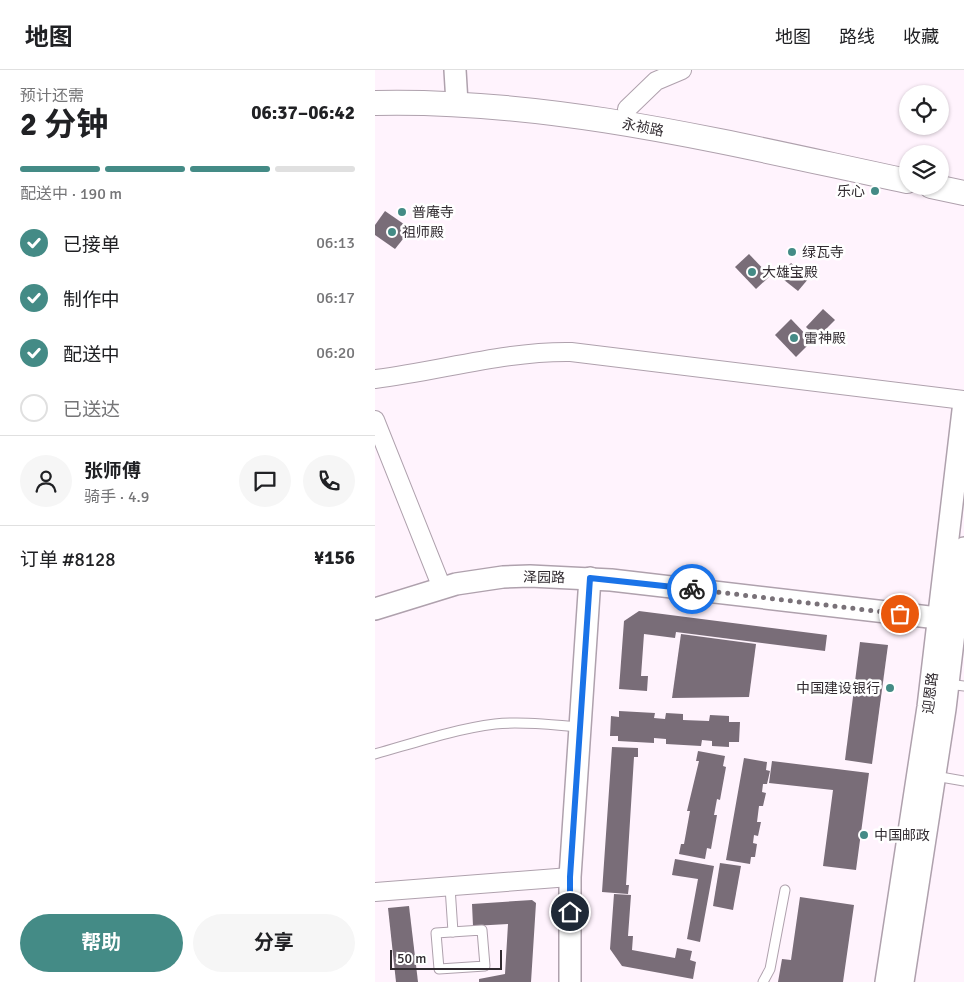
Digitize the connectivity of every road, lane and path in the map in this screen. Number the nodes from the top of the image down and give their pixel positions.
1 (682, 70) edge
2 (456, 87) edge
3 (375, 89) edge
4 (375, 103) edge
5 (627, 109) junction
6 (899, 165) edge
7 (949, 176) edge
8 (899, 179) edge
9 (964, 179) edge
10 (949, 190) edge
11 (964, 193) edge
12 (375, 379) edge
13 (964, 401) edge
14 (375, 420) edge
15 (964, 548) edge
16 (964, 552) edge
17 (590, 578) junction
18 (442, 588) junction
19 (375, 609) edge
20 (947, 619) junction
21 (956, 685) edge
22 (580, 727) junction
23 (375, 754) edge
24 (935, 776) junction
25 (964, 781) edge
26 (570, 877) junction
27 (450, 887) junction
28 (785, 890) dead end
29 (375, 892) edge
30 (453, 932) junction
31 (570, 982) edge
32 (763, 982) edge
33 (886, 982) edge
34 (903, 982) edge

1 - 5 street
2 - 3 main road, 永祯路
2 - 4 main road, 永祯路
2 - 5 main road, 永祯路
2 - 8 main road, 永祯路
5 - 6 main road, 永祯路
7 - 9 main road
10 - 11 main road
12 - 13 street
13 - 20 street, 迎恩路
14 - 18 street
15 - 16 street, 迎恩路
16 - 20 street, 迎恩路
17 - 18 street, 泽园路
17 - 20 street, 泽园路
17 - 22 street
18 - 19 street, 泽园路
20 - 21 street, 迎恩路
20 - 33 street, 迎恩路
21 - 24 street, 迎恩路
22 - 23 lane
22 - 26 street
24 - 25 lane
24 - 34 street, 迎恩路
26 - 27 street
26 - 31 street
27 - 29 street
27 - 30 lane
28 - 32 lane
30 - 30 lane

